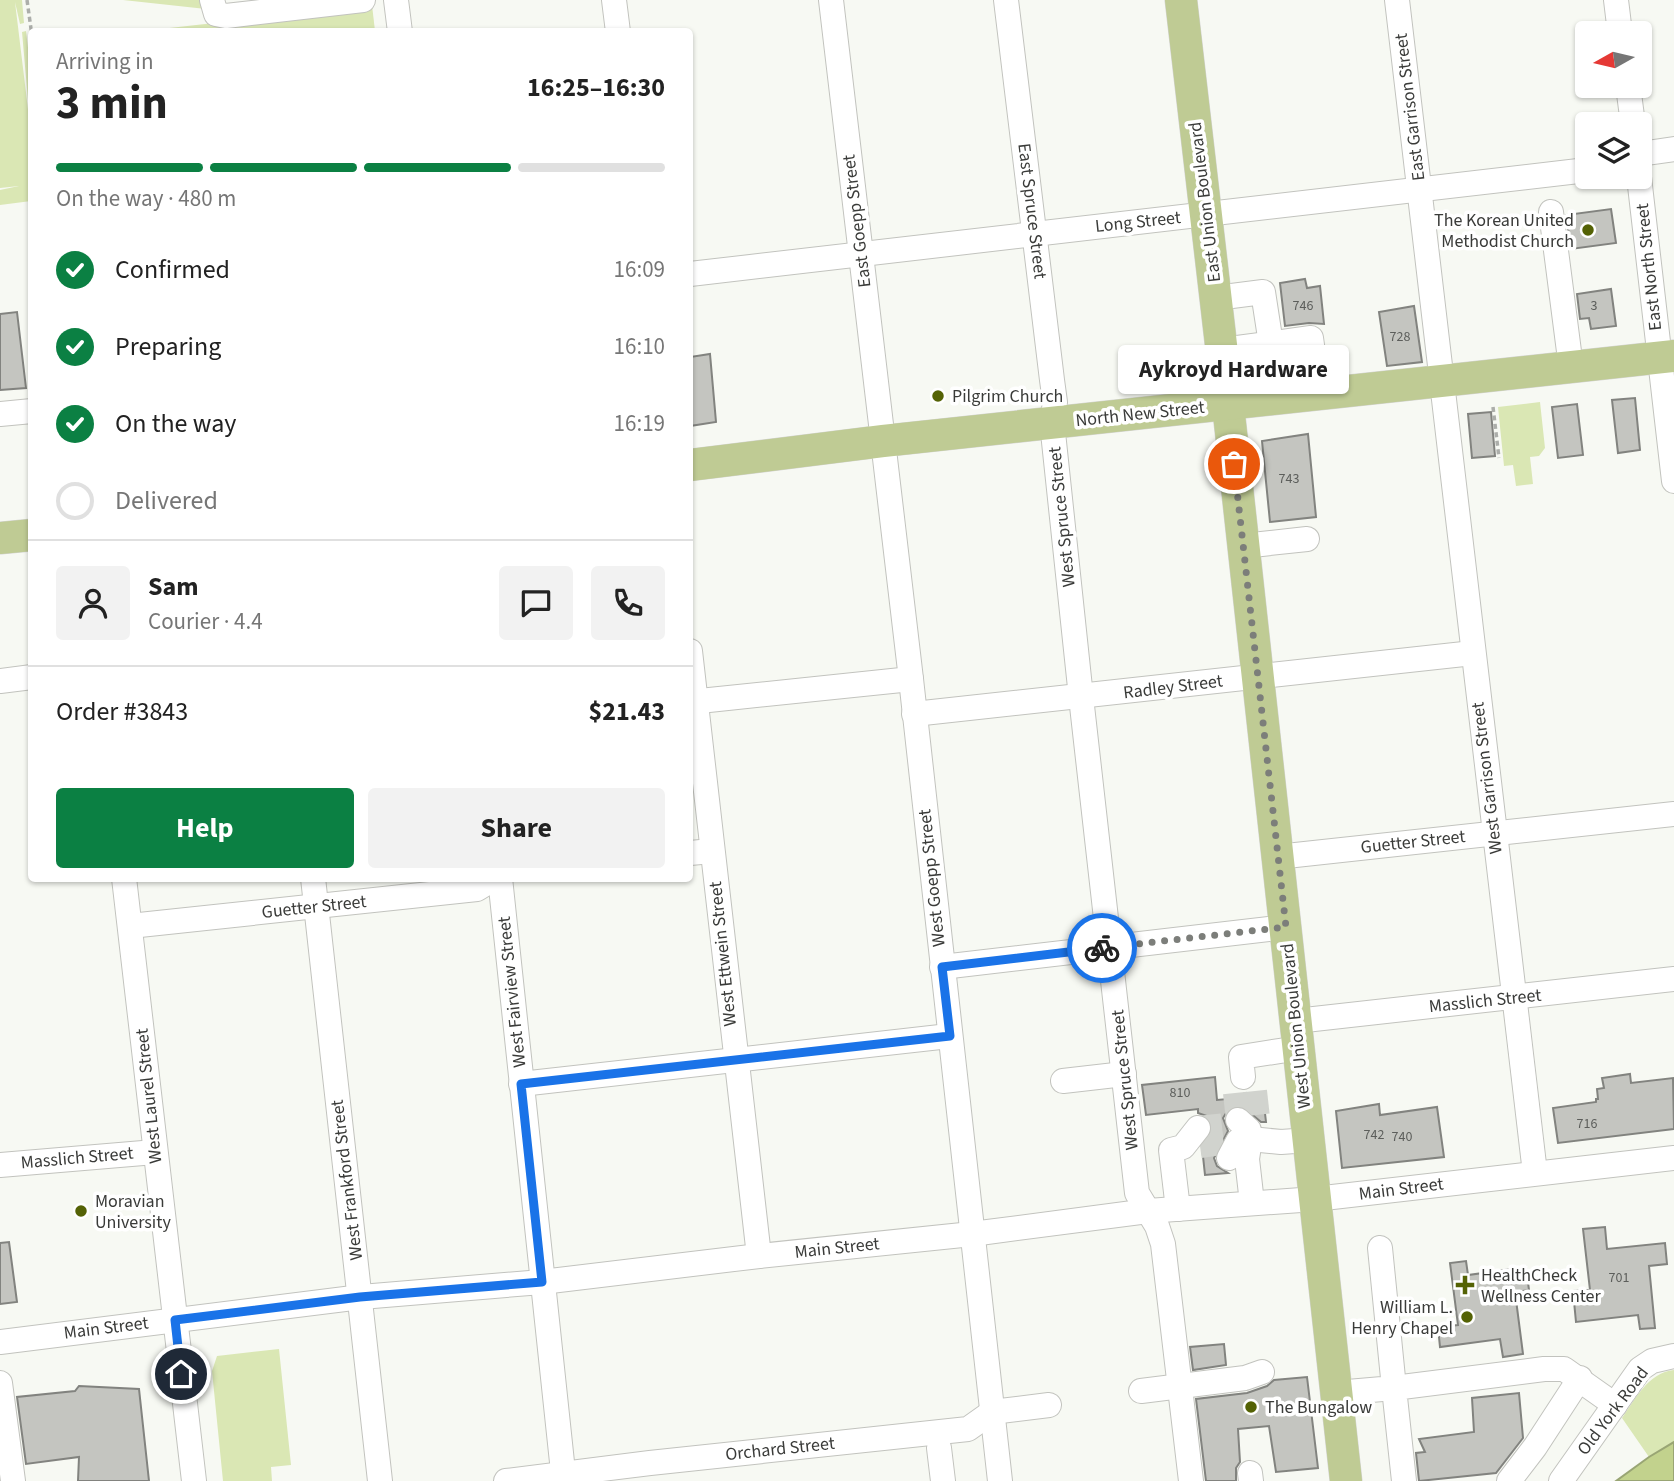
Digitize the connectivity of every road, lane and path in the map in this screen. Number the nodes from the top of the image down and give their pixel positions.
1 (27, 0) edge
2 (363, 0) edge
3 (396, 0) edge
4 (614, 0) edge
5 (831, 0) edge
6 (1006, 0) edge
7 (1181, 0) edge
8 (1397, 0) edge
9 (1616, 0) edge
10 (214, 7) edge
11 (1619, 21) edge
12 (31, 28) edge
13 (400, 28) edge
14 (618, 28) edge
15 (1674, 149) edge
16 (1652, 152) edge
17 (1575, 171) edge
18 (1420, 188) junction
19 (1641, 189) edge
20 (1551, 212) dead end
21 (1206, 214) junction
22 (1035, 233) junction
23 (861, 254) junction
24 (693, 274) edge
25 (1216, 298) junction
26 (1271, 344) junction
27 (1222, 350) junction
28 (1667, 356) edge
29 (1571, 367) junction
30 (1442, 381) junction
31 (1319, 395) junction
32 (1228, 405) junction
33 (1493, 407) dead end
34 (28, 411) edge
35 (0, 414) edge
36 (1052, 423) junction
37 (883, 442) junction
38 (1499, 458) dead end
39 (693, 465) edge
40 (1674, 481) edge
41 (28, 535) edge
42 (0, 538) edge
43 (1307, 539) dead end
44 (1243, 546) junction
45 (1473, 653) junction
46 (1257, 677) junction
47 (28, 678) edge
48 (911, 679) junction
49 (0, 681) edge
50 (1081, 697) junction
51 (693, 702) edge
52 (914, 714) junction
53 (693, 719) edge
54 (1674, 814) edge
55 (1493, 833) junction
56 (701, 852) edge
57 (1277, 857) junction
58 (124, 882) edge
59 (313, 882) edge
60 (490, 882) edge
61 (498, 882) edge
62 (316, 907) junction
63 (130, 926) junction
64 (1286, 927) junction
65 (1110, 947) junction
66 (942, 967) junction
67 (1674, 979) edge
68 (1513, 998) junction
69 (1297, 1035) junction
70 (950, 1036) junction
71 (735, 1060) junction
72 (1124, 1074) junction
73 (1063, 1081) dead end
74 (521, 1084) junction
75 (1245, 1087) tunnel mouth
76 (1309, 1139) junction
77 (1196, 1146) tunnel mouth
78 (155, 1152) junction
79 (1674, 1158) edge
80 (0, 1165) edge
81 (1535, 1173) junction
82 (1315, 1199) junction
83 (1252, 1203) junction
84 (1178, 1209) junction
85 (1148, 1211) junction
86 (972, 1234) junction
87 (1380, 1248) dead end
88 (758, 1256) junction
89 (542, 1282) junction
90 (360, 1297) junction
91 (175, 1320) junction
92 (0, 1342) edge
93 (1674, 1356) edge
94 (1262, 1372) dead end
95 (1580, 1378) junction
96 (0, 1383) edge
97 (1180, 1386) junction
98 (1394, 1388) junction
99 (1141, 1391) dead end
100 (1336, 1393) junction
101 (1049, 1405) dead end
102 (1615, 1405) junction
103 (992, 1412) junction
104 (939, 1448) dead end
105 (564, 1478) edge
106 (13, 1481) edge
107 (194, 1481) edge
108 (380, 1481) edge
109 (506, 1481) edge
110 (943, 1481) edge
111 (1000, 1481) edge
112 (1191, 1481) edge
113 (1346, 1481) edge
114 (1404, 1481) edge
115 (1509, 1481) edge
116 (1562, 1481) edge

1 - 12 path
2 - 10 street
3 - 13 street
4 - 14 street
5 - 23 street, East Goepp Street
6 - 22 street, East Spruce Street
7 - 21 main road, East Union Boulevard
8 - 18 street, East Garrison Street
9 - 11 street
15 - 16 street
17 - 18 street, Long Street
18 - 21 street, Long Street
18 - 30 street, East Garrison Street
19 - 28 street, East North Street
20 - 29 street
21 - 22 street, Long Street
21 - 25 main road, East Union Boulevard
22 - 23 street, Long Street
22 - 36 street, East Spruce Street
23 - 24 street, Long Street
23 - 37 street, East Goepp Street
25 - 26 street
25 - 27 main road, East Union Boulevard
26 - 27 street
26 - 31 street
27 - 32 main road, East Union Boulevard
28 - 29 main road, North New Street
28 - 40 street, East North Street
29 - 30 main road, North New Street
30 - 31 main road, North New Street
30 - 45 street, West Garrison Street
31 - 32 main road, North New Street
32 - 36 main road, North New Street
32 - 44 main road, West Union Boulevard
33 - 38 path
34 - 35 street
36 - 37 main road, North New Street
36 - 50 street, West Spruce Street
37 - 39 main road, North New Street
37 - 48 street, West Goepp Street
41 - 42 main road
43 - 44 street
44 - 46 main road, West Union Boulevard
45 - 46 street, Radley Street
45 - 55 street, West Garrison Street
46 - 50 street, Radley Street
46 - 57 main road, West Union Boulevard
47 - 49 street
48 - 51 street
48 - 52 street, West Goepp Street
50 - 52 street, Radley Street
50 - 65 street, West Spruce Street
52 - 66 street, West Goepp Street
53 - 56 street, West Ettwein Street
54 - 55 street, Guetter Street
55 - 57 street, Guetter Street
55 - 68 street, West Garrison Street
56 - 71 street, West Ettwein Street
57 - 64 main road, West Union Boulevard
58 - 63 street, West Laurel Street
59 - 62 street, West Frankford Street
60 - 62 street, Guetter Street
61 - 74 street, West Fairview Street
62 - 63 street, Guetter Street
62 - 90 street, West Frankford Street
63 - 78 street, West Laurel Street
64 - 65 street
64 - 69 main road, West Union Boulevard
65 - 66 street
65 - 72 street, West Spruce Street
66 - 70 street, West Goepp Street
67 - 68 street, Masslich Street
68 - 69 street, Masslich Street
68 - 81 street, West Garrison Street
69 - 75 street, Masslich Street
69 - 76 main road, West Union Boulevard
70 - 71 street
70 - 86 street, West Goepp Street
71 - 74 street
71 - 88 street, West Ettwein Street
72 - 73 street
72 - 85 street, West Spruce Street
74 - 89 street, West Fairview Street
76 - 82 main road, West Union Boulevard
76 - 83 street
77 - 84 street
78 - 80 street, Masslich Street
78 - 91 street, West Laurel Street
79 - 81 street, Main Street
81 - 82 street, Main Street
82 - 83 street, Main Street
82 - 100 main road, West Union Boulevard
83 - 84 street, Main Street
84 - 85 street, Main Street
85 - 86 street, Main Street
85 - 97 street, West Spruce Street
86 - 88 street, Main Street
86 - 103 street, West Goepp Street
87 - 98 street
88 - 89 street, Main Street
89 - 90 street, Main Street
89 - 105 street, West Fairview Street
90 - 91 street, Main Street
90 - 108 street, West Frankford Street
91 - 92 street, Main Street
91 - 107 street, West Laurel Street
93 - 102 street, Old York Road
94 - 97 street
95 - 98 street
95 - 102 street
95 - 115 street
96 - 106 street
97 - 99 street
97 - 112 street, West Spruce Street
98 - 100 street
98 - 114 street
100 - 113 main road, West Union Boulevard
101 - 103 street, Orchard Street
102 - 116 street, Old York Road
103 - 105 street, Orchard Street
103 - 111 street, West Goepp Street
104 - 110 street
105 - 109 street, Orchard Street

